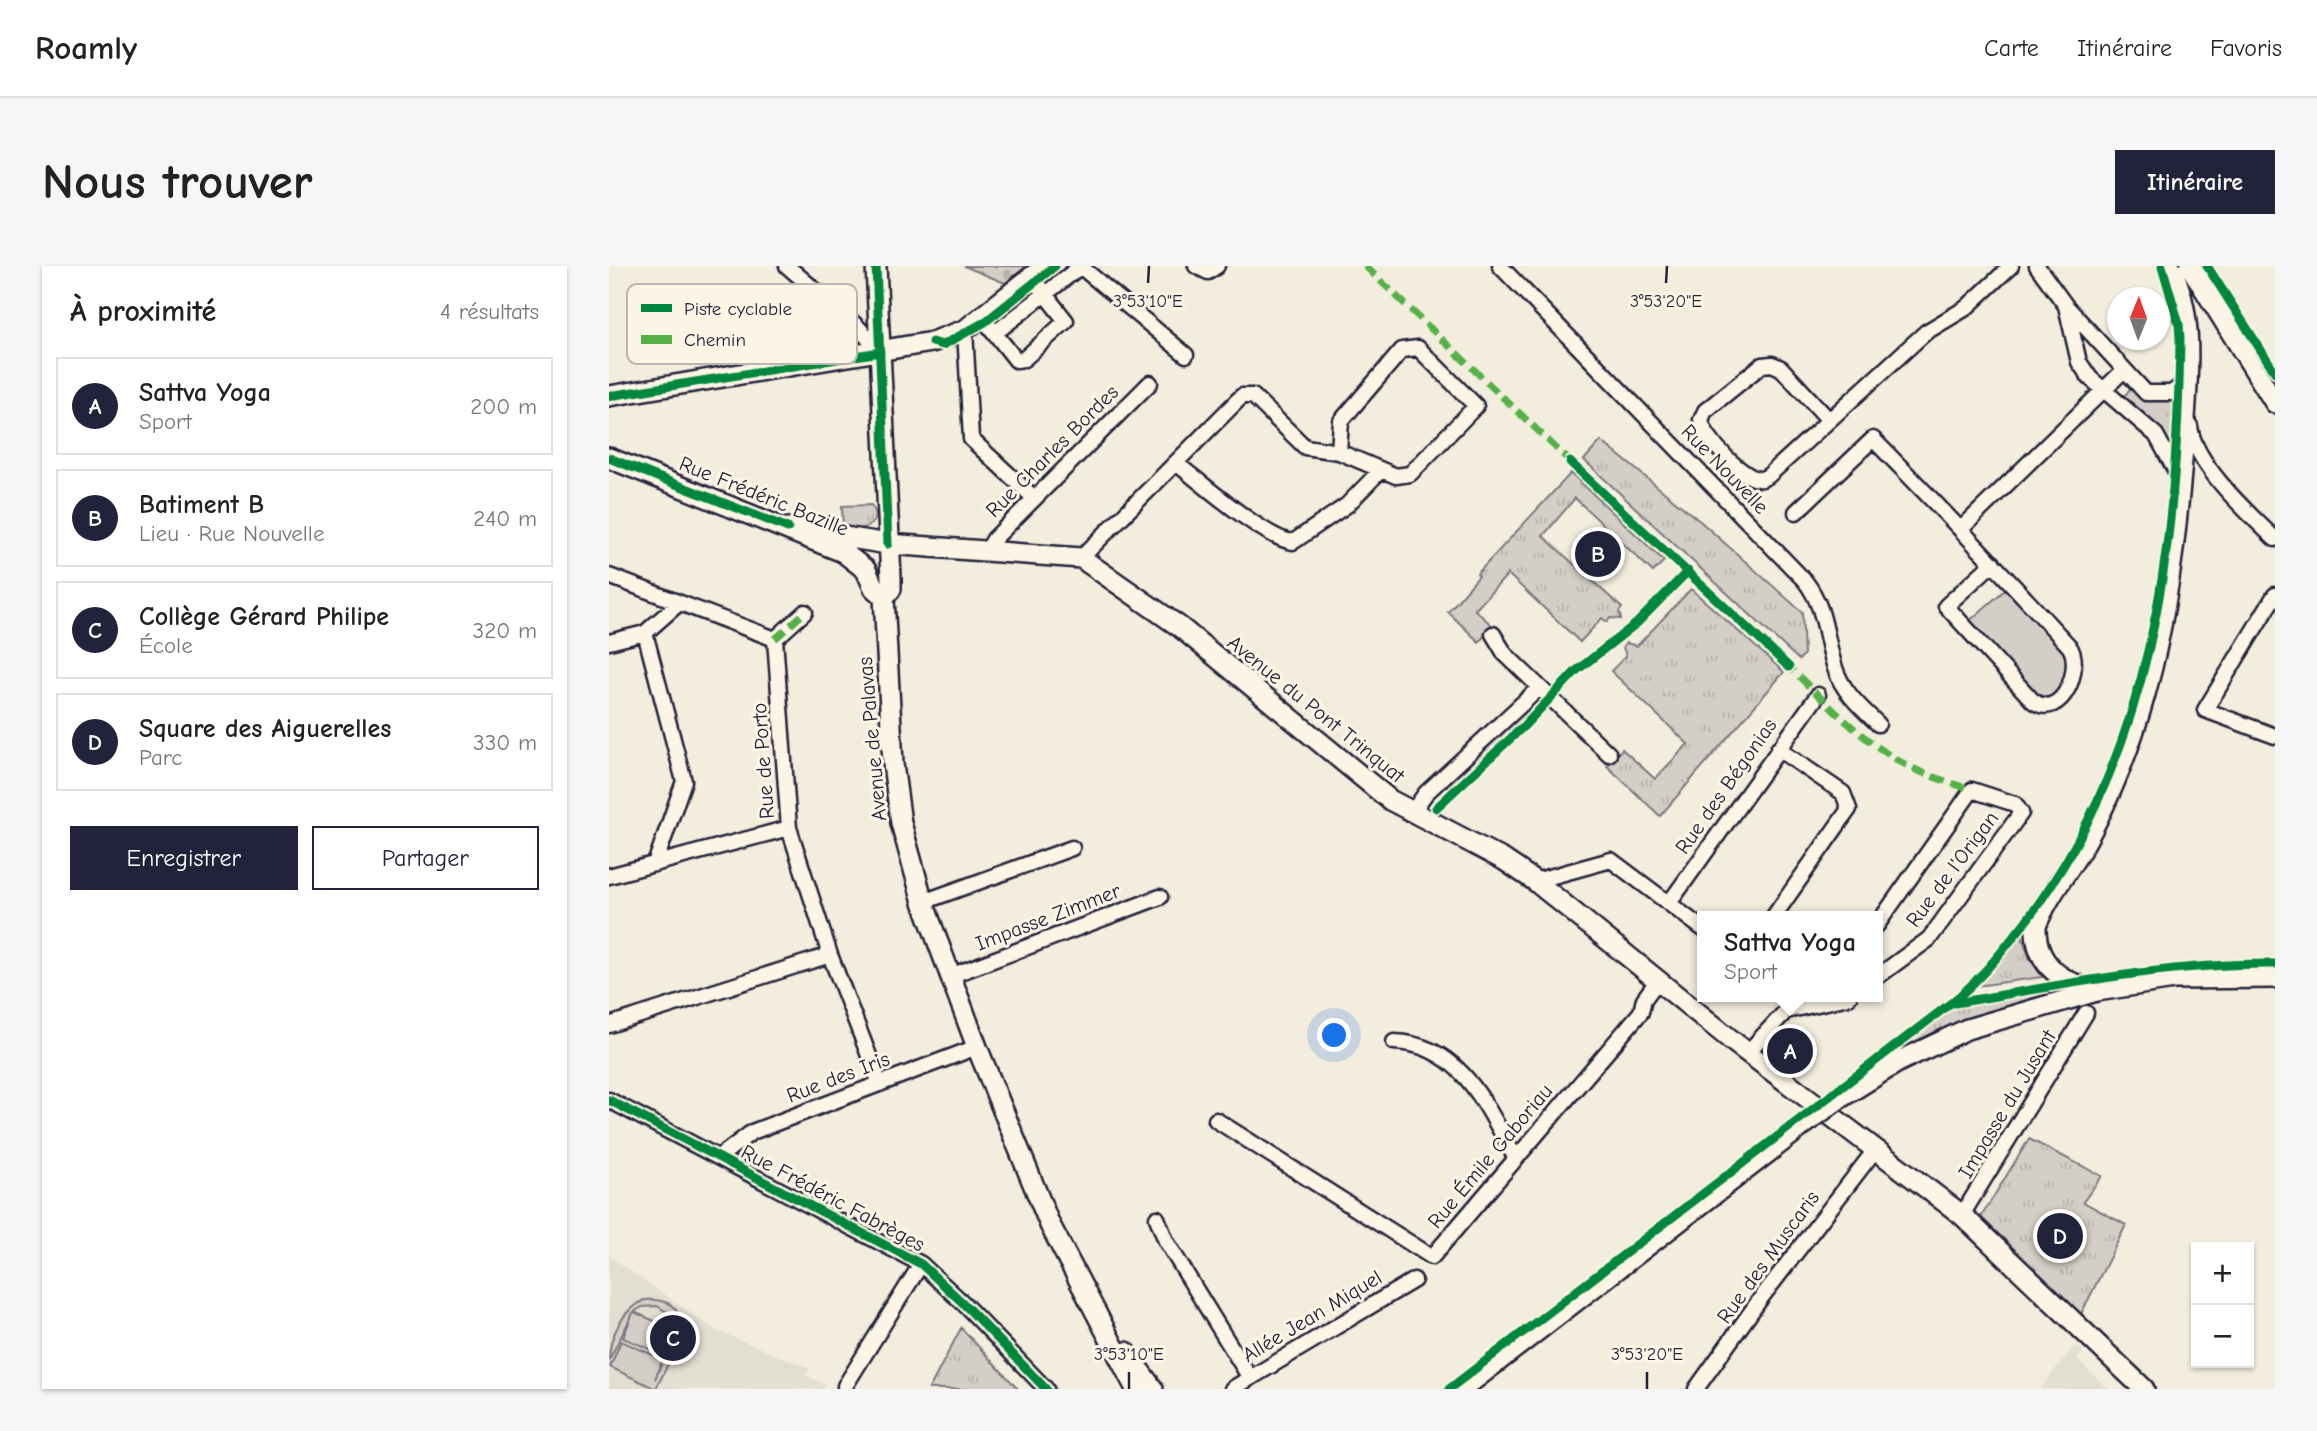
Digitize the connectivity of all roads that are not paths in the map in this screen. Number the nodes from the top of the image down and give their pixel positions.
1 (787, 266) edge
2 (876, 266) edge
3 (1081, 266) edge
4 (1196, 266) edge
5 (1217, 266) edge
6 (1500, 266) edge
7 (2011, 266) edge
8 (2037, 266) edge
9 (2170, 266) edge
10 (2190, 266) edge
11 (1038, 272) edge
12 (808, 284) edge
13 (1046, 293) junction
14 (2066, 306) junction
15 (982, 317) junction
16 (857, 326) edge
17 (965, 330) junction
18 (995, 333) junction
19 (2229, 333) junction
20 (2188, 347) junction
21 (880, 352) junction
22 (1186, 355) dead end
23 (857, 356) edge
24 (806, 364) edge
25 (2124, 370) junction
26 (1150, 383) dead end
27 (2187, 388) junction
28 (2104, 393) junction
29 (609, 396) edge
30 (2275, 403) edge
31 (1829, 420) junction
32 (1339, 452) junction
33 (609, 458) edge
34 (1177, 464) junction
35 (1381, 470) junction
36 (2180, 479) junction
37 (1034, 498) junction
38 (1796, 512) dead end
39 (788, 528) junction
40 (1961, 529) junction
41 (2275, 539) edge
42 (888, 544) junction
43 (987, 551) junction
44 (1081, 558) junction
45 (1993, 563) junction
46 (866, 570) junction
47 (609, 576) edge
48 (2275, 595) edge
49 (884, 597) junction
50 (678, 604) junction
51 (805, 612) dead end
52 (645, 633) junction
53 (1493, 634) dead end
54 (775, 639) junction
55 (609, 642) edge
56 (1539, 688) junction
57 (1818, 695) dead end
58 (1878, 724) dead end
59 (2275, 736) edge
60 (1778, 750) junction
61 (1609, 754) dead end
62 (1412, 812) junction
63 (789, 828) junction
64 (1072, 848) dead end
65 (655, 864) junction
66 (609, 876) edge
67 (1535, 881) junction
68 (1160, 897) dead end
69 (923, 902) junction
70 (1670, 902) junction
71 (1778, 911) edge
72 (1883, 918) edge
73 (1697, 924) edge
74 (830, 955) junction
75 (1883, 969) edge
76 (950, 976) junction
77 (2275, 978) edge
78 (1658, 980) junction
79 (2097, 991) junction
80 (1820, 1002) edge
81 (2087, 1013) dead end
82 (609, 1025) edge
83 (1394, 1042) dead end
84 (977, 1047) junction
85 (1747, 1053) junction
86 (880, 1084) junction
87 (609, 1100) edge
88 (1216, 1120) dead end
89 (1875, 1150) junction
90 (719, 1157) junction
91 (1515, 1157) junction
92 (1962, 1215) junction
93 (1157, 1218) dead end
94 (921, 1264) junction
95 (1414, 1280) dead end
96 (1109, 1338) junction
97 (1250, 1378) junction
98 (845, 1387) dead end
99 (1046, 1389) edge
100 (1136, 1389) edge
101 (1153, 1389) edge
102 (1232, 1389) edge
103 (1462, 1389) edge
104 (1696, 1389) edge
105 (2144, 1389) edge

1 - 12 street
2 - 21 main road, Avenue de Palavas
3 - 13 street
3 - 22 street
4 - 5 street
6 - 58 street, Rue Nouvelle
7 - 31 street
8 - 14 street
9 - 20 main road
10 - 19 main road
11 - 13 street
11 - 15 main road
13 - 18 street
13 - 18 street
14 - 25 street
14 - 28 street
15 - 17 main road
15 - 18 street
16 - 21 street
17 - 21 main road
17 - 37 street
19 - 20 main road
19 - 30 main road
20 - 27 main road
21 - 23 main road
21 - 42 main road, Avenue de Palavas
24 - 29 main road
25 - 27 street
25 - 28 street
26 - 37 street, Rue Charles Bordes
27 - 36 main road
27 - 41 street
28 - 36 street
28 - 40 street
31 - 31 street
32 - 34 street
32 - 35 street
32 - 35 street
33 - 39 main road, Rue Frédéric Bazille
34 - 35 street
34 - 44 street
36 - 79 main road
37 - 43 street, Rue Charles Bordes
38 - 40 street
39 - 42 main road
39 - 46 main road, Rue Frédéric Bazille
40 - 45 street
42 - 43 main road
42 - 46 main road
42 - 49 main road, Avenue de Palavas
43 - 44 main road
44 - 62 main road, Avenue du Pont Trinquat
45 - 45 street
46 - 49 main road, Rue Frédéric Bazille
47 - 50 street
48 - 59 street
49 - 69 main road, Avenue de Palavas
50 - 52 street
50 - 54 street
51 - 54 street
52 - 55 street
52 - 65 street
53 - 56 street
54 - 63 street, Rue de Porto
56 - 61 street
56 - 62 street
57 - 60 street, Rue des Bégonias
60 - 70 street, Rue des Bégonias
60 - 71 street
62 - 67 main road, Avenue du Pont Trinquat
63 - 65 street
63 - 74 street, Rue de Porto
64 - 69 street
65 - 66 street
67 - 70 street
67 - 78 main road, Avenue du Pont Trinquat
68 - 76 street, Impasse Zimmer
69 - 76 main road, Avenue de Palavas
70 - 73 street
72 - 75 street, Rue de l'Origan
74 - 82 street
74 - 86 street, Rue de Porto
76 - 84 main road, Avenue de Palavas
77 - 79 main road
78 - 85 main road, Avenue du Pont Trinquat
78 - 91 street, Rue Émile Gaboriau
79 - 103 main road, bridge
80 - 85 street
81 - 92 street, Impasse du Jusant
83 - 91 street
84 - 86 street, Rue des Iris
84 - 96 main road, Avenue de Palavas
85 - 89 main road, Avenue du Pont Trinquat
86 - 90 street, Rue des Iris
87 - 90 street, Rue Frédéric Fabrèges
88 - 91 street, Rue Émile Gaboriau
89 - 92 main road, Avenue du Pont Trinquat
89 - 104 street, Rue des Muscaris
90 - 94 street, Rue Frédéric Fabrèges
92 - 105 main road, Avenue du Pont Trinquat
93 - 97 street
94 - 98 street, Rue Frédéric Fabrèges
94 - 99 street, Rue Frédéric Fabrèges
95 - 97 street, Allée Jean Miquel
96 - 100 main road, Avenue de Palavas
96 - 101 main road, Avenue de Palavas
97 - 102 street, Allée Jean Miquel

